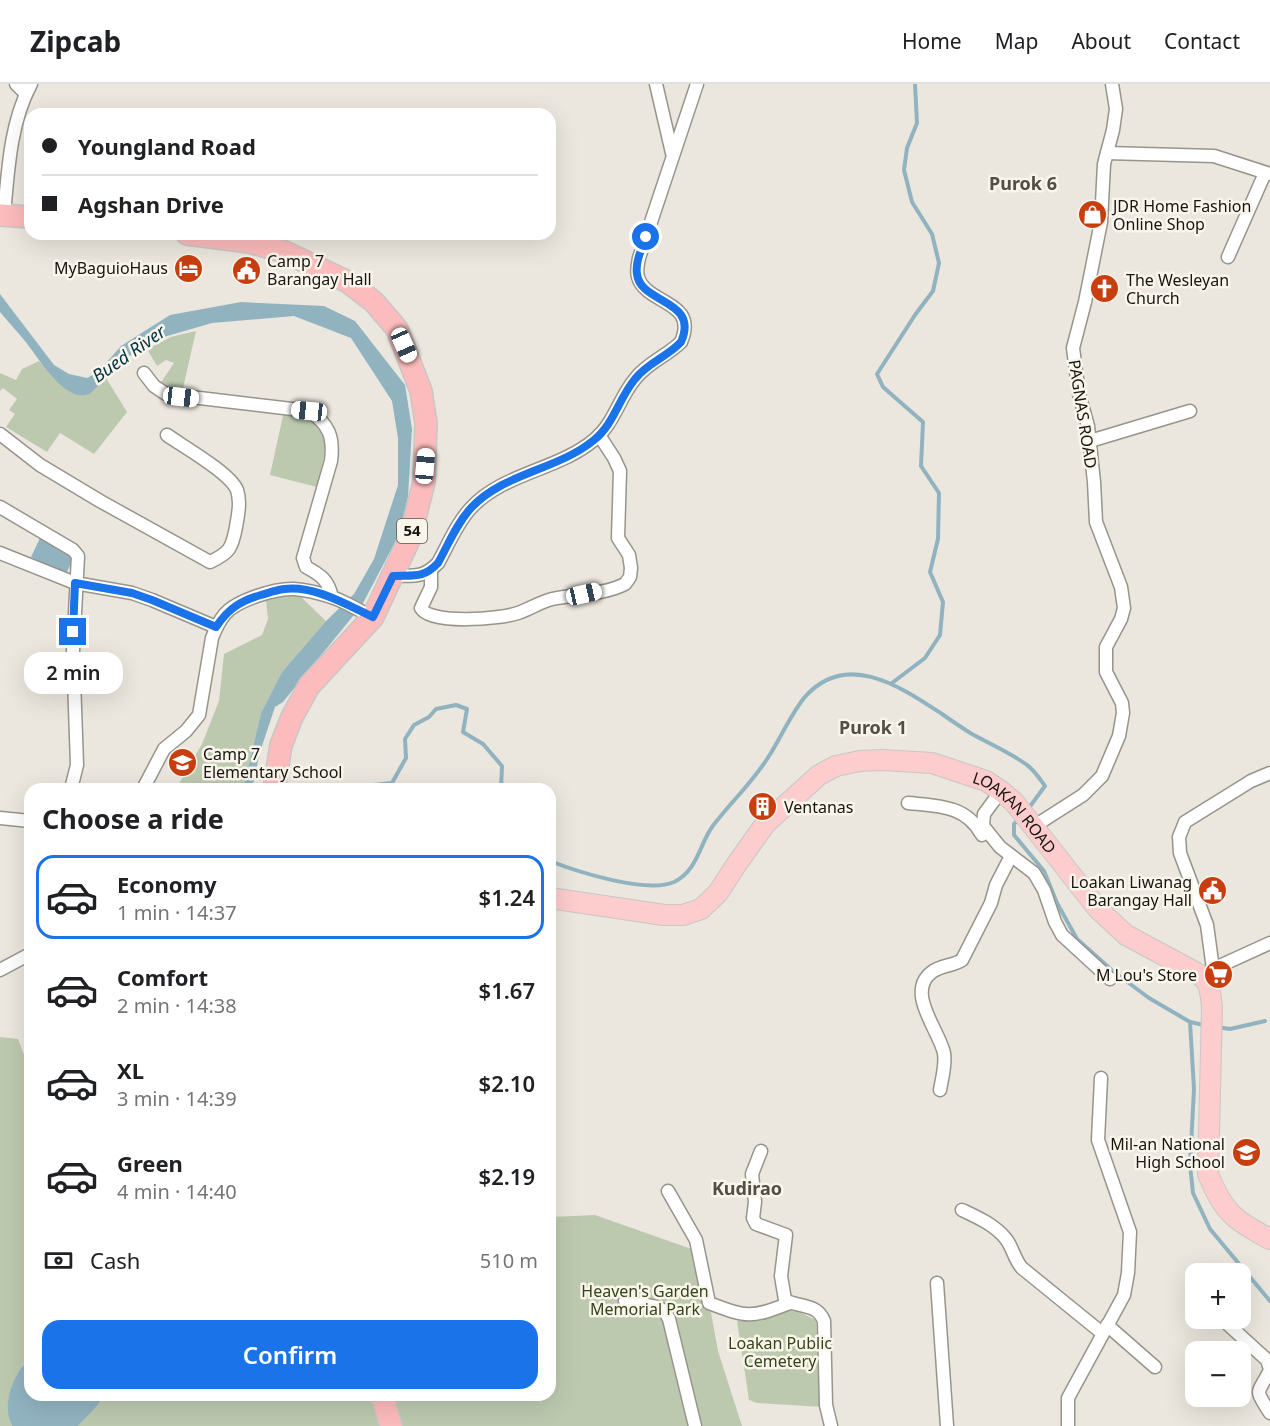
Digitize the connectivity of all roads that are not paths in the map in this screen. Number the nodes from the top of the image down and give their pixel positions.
1 (16, 84) edge
2 (656, 84) edge
3 (697, 84) edge
4 (1112, 84) edge
5 (28, 89) edge
6 (1107, 153) junction
7 (673, 154) junction
8 (1268, 173) edge
9 (2, 215) edge
10 (24, 217) edge
11 (227, 240) edge
12 (1228, 257) dead end
13 (144, 373) dead end
14 (1190, 411) dead end
15 (0, 434) edge
16 (167, 435) dead end
17 (599, 435) junction
18 (1090, 441) junction
19 (0, 507) edge
20 (0, 553) edge
21 (431, 570) junction
22 (393, 576) junction
23 (75, 583) junction
24 (337, 599) junction
25 (368, 615) junction
26 (216, 627) junction
27 (1270, 773) edge
28 (72, 783) edge
29 (146, 783) edge
30 (274, 783) edge
31 (1008, 797) junction
32 (908, 803) dead end
33 (0, 818) edge
34 (24, 820) edge
35 (1032, 826) junction
36 (1000, 847) junction
37 (1011, 856) junction
38 (556, 898) edge
39 (1270, 944) edge
40 (24, 957) edge
41 (0, 970) edge
42 (1209, 973) junction
43 (1110, 980) dead end
44 (1101, 1078) dead end
45 (940, 1090) dead end
46 (761, 1151) dead end
47 (668, 1191) dead end
48 (962, 1210) dead end
49 (1270, 1239) edge
50 (937, 1283) dead end
51 (625, 1301) dead end
52 (790, 1303) junction
53 (1105, 1329) junction
54 (1233, 1329) edge
55 (1155, 1367) dead end
56 (1270, 1370) edge
57 (384, 1401) edge
58 (1270, 1413) edge
59 (391, 1426) edge
60 (695, 1426) edge
61 (831, 1426) edge
62 (947, 1426) edge
63 (1068, 1426) edge

1 - 5 street
2 - 7 street
3 - 7 street
4 - 6 street, PAGNAS ROAD
5 - 9 street
6 - 8 street
6 - 18 street, PAGNAS ROAD
7 - 17 street
8 - 12 street
9 - 10 highway
11 - 22 highway, 54
13 - 24 street
14 - 18 street
15 - 16 street
17 - 21 street
17 - 21 street
18 - 35 street, PAGNAS ROAD
19 - 23 street
20 - 23 street
21 - 22 street
22 - 25 highway, 54
23 - 26 street
23 - 28 street
24 - 25 street
24 - 26 street
25 - 30 highway, 54
26 - 29 street
27 - 42 street
31 - 35 main road, LOAKAN ROAD
31 - 36 street
31 - 38 main road, LOAKAN ROAD
32 - 36 street
33 - 34 street
35 - 42 main road, LOAKAN ROAD
36 - 37 street
37 - 43 street
37 - 45 street
39 - 42 street
40 - 41 street
42 - 49 main road
44 - 53 street
46 - 52 street
47 - 52 street
48 - 53 street
50 - 62 street
51 - 60 street
52 - 61 street
53 - 55 street
53 - 63 street
54 - 56 street
56 - 58 street
57 - 59 highway

